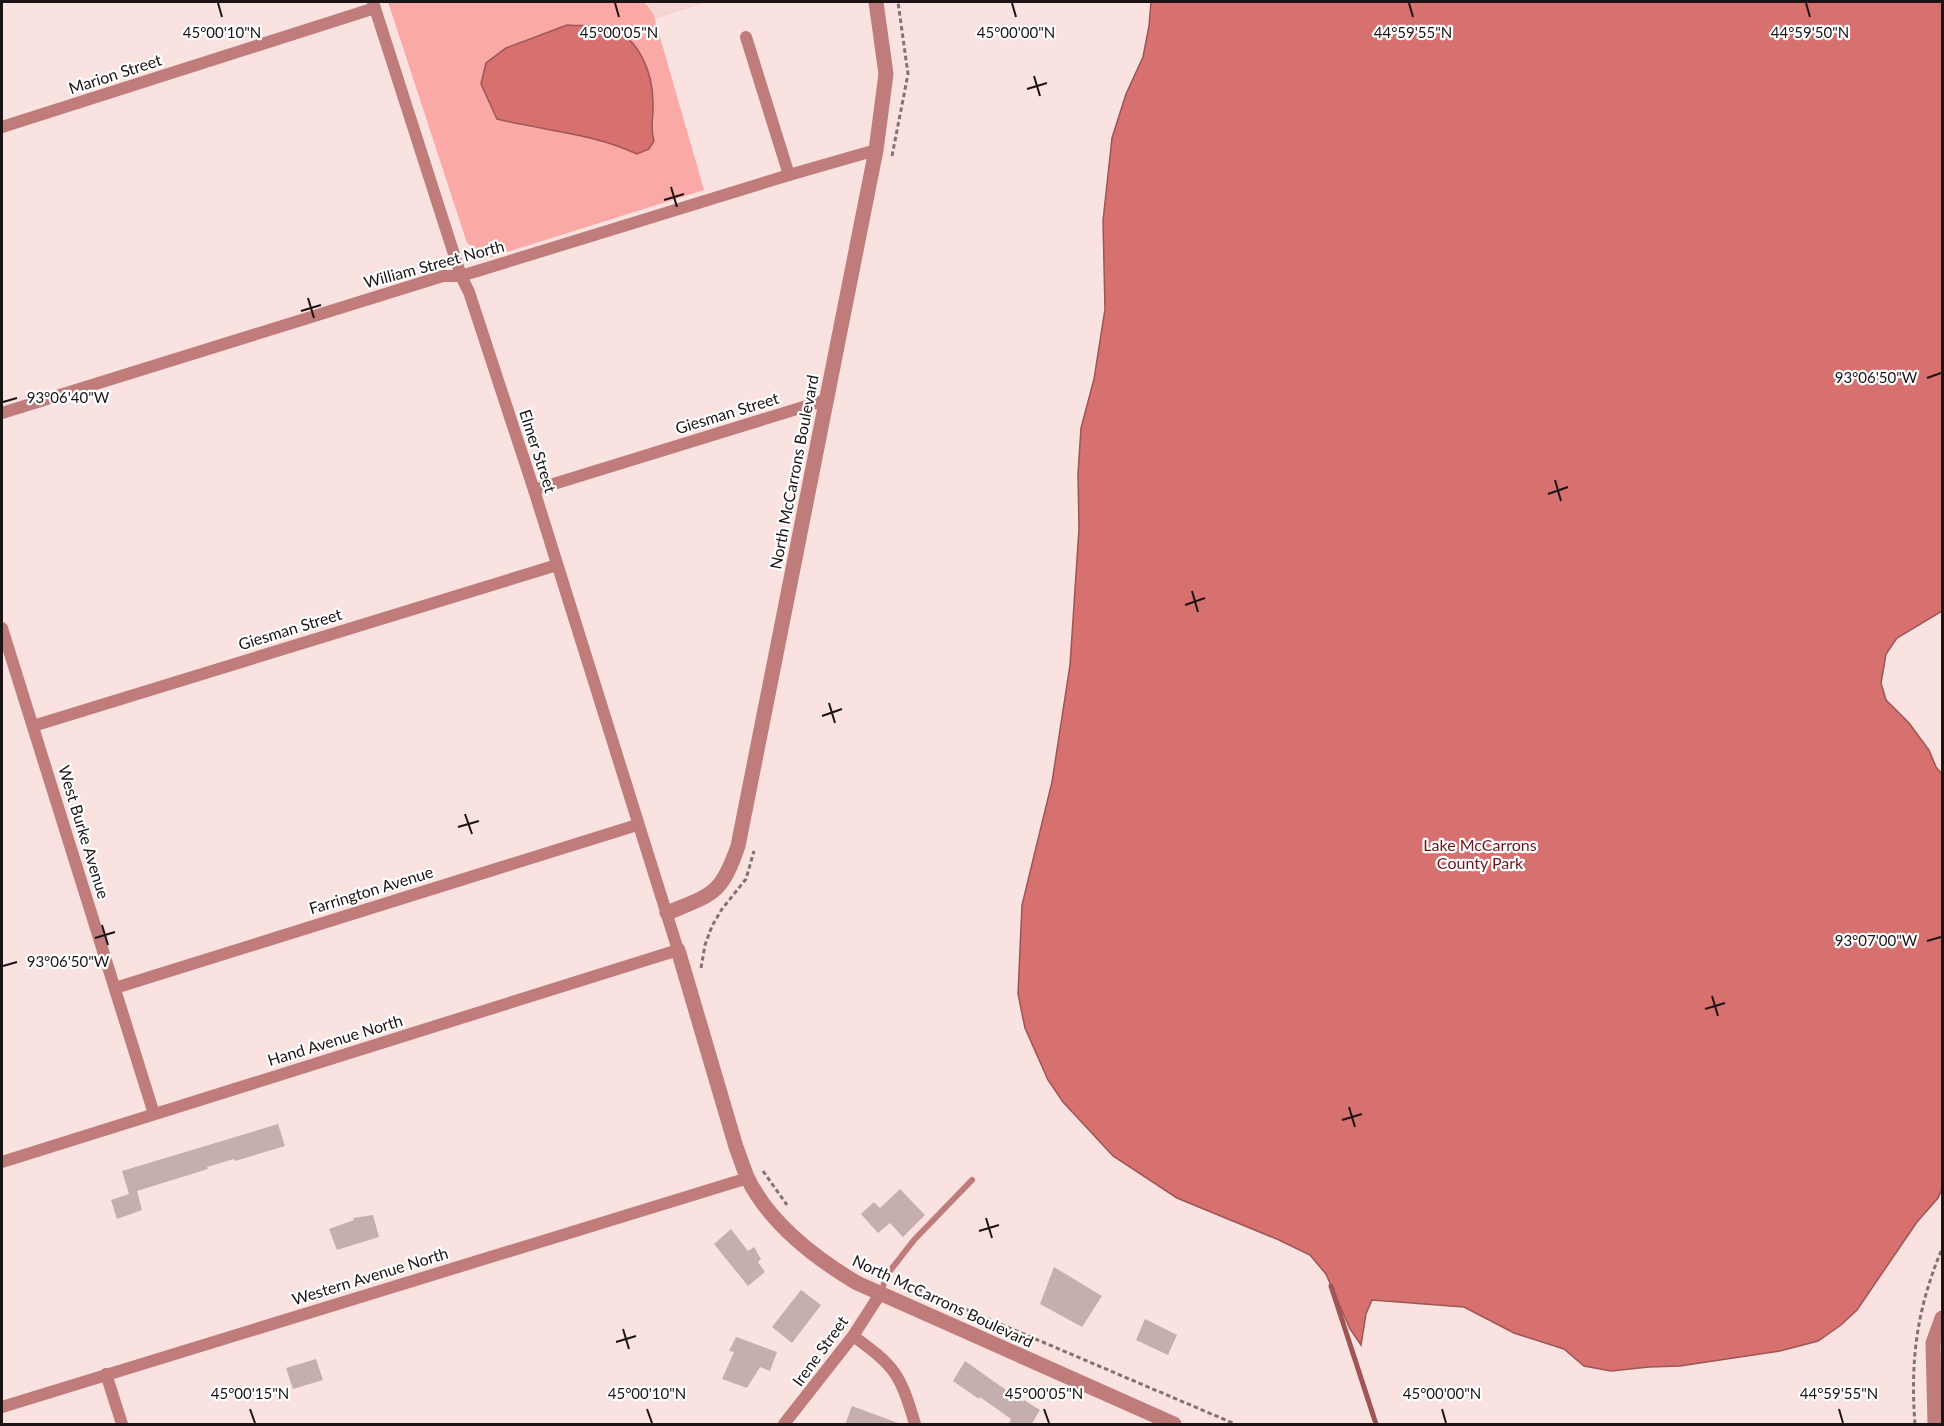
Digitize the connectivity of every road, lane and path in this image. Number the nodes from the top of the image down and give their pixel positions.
1 (876, 2) edge
2 (374, 5) edge
3 (746, 37) dead end
4 (2, 127) edge
5 (896, 139) dead end
6 (876, 150) junction
7 (891, 162) dead end
8 (789, 175) junction
9 (460, 276) junction
10 (826, 400) junction
11 (2, 414) edge
12 (534, 489) junction
13 (557, 565) junction
14 (2, 628) edge
15 (33, 726) junction
16 (638, 825) junction
17 (756, 844) dead end
18 (667, 913) junction
19 (678, 950) junction
20 (702, 975) dead end
21 (115, 988) junction
22 (154, 1114) junction
23 (2, 1162) edge
24 (762, 1168) dead end
25 (748, 1178) junction
26 (972, 1180) dead end
27 (792, 1212) dead end
28 (886, 1276) junction
29 (880, 1294) junction
30 (1942, 1318) edge
31 (853, 1336) junction
32 (106, 1374) junction
33 (2, 1407) edge
34 (122, 1425) edge
35 (784, 1425) edge
36 (915, 1425) edge
37 (1174, 1425) edge
38 (1235, 1425) edge
39 (1935, 1425) edge

1 - 6 street, North McCarrons Boulevard
2 - 4 street, Marion Street
2 - 9 street, Elmer Street
3 - 8 street
5 - 7 path
6 - 8 street, William Street North
6 - 10 street, North McCarrons Boulevard
8 - 9 street, William Street North
9 - 11 street, William Street North
9 - 12 street, Elmer Street
10 - 12 street, Giesman Street
10 - 18 street, North McCarrons Boulevard
12 - 13 street, Elmer Street
13 - 15 street, Giesman Street
13 - 16 street, Elmer Street
14 - 15 street, West Burke Avenue
15 - 21 street, West Burke Avenue
16 - 18 street, Elmer Street
16 - 21 street, Farrington Avenue
17 - 20 path
18 - 19 street, Elmer Street
19 - 22 street, Hand Avenue North
19 - 25 street, North McCarrons Boulevard
21 - 22 street, West Burke Avenue
22 - 23 street, Hand Avenue North
24 - 27 path
25 - 29 street, North McCarrons Boulevard
25 - 32 street, Western Avenue North
26 - 28 lane
28 - 29 lane
28 - 38 path
29 - 31 street, Irene Street
29 - 37 street, North McCarrons Boulevard
30 - 39 street
31 - 35 street, Irene Street
31 - 36 street
32 - 33 street, Western Avenue North
32 - 34 street

